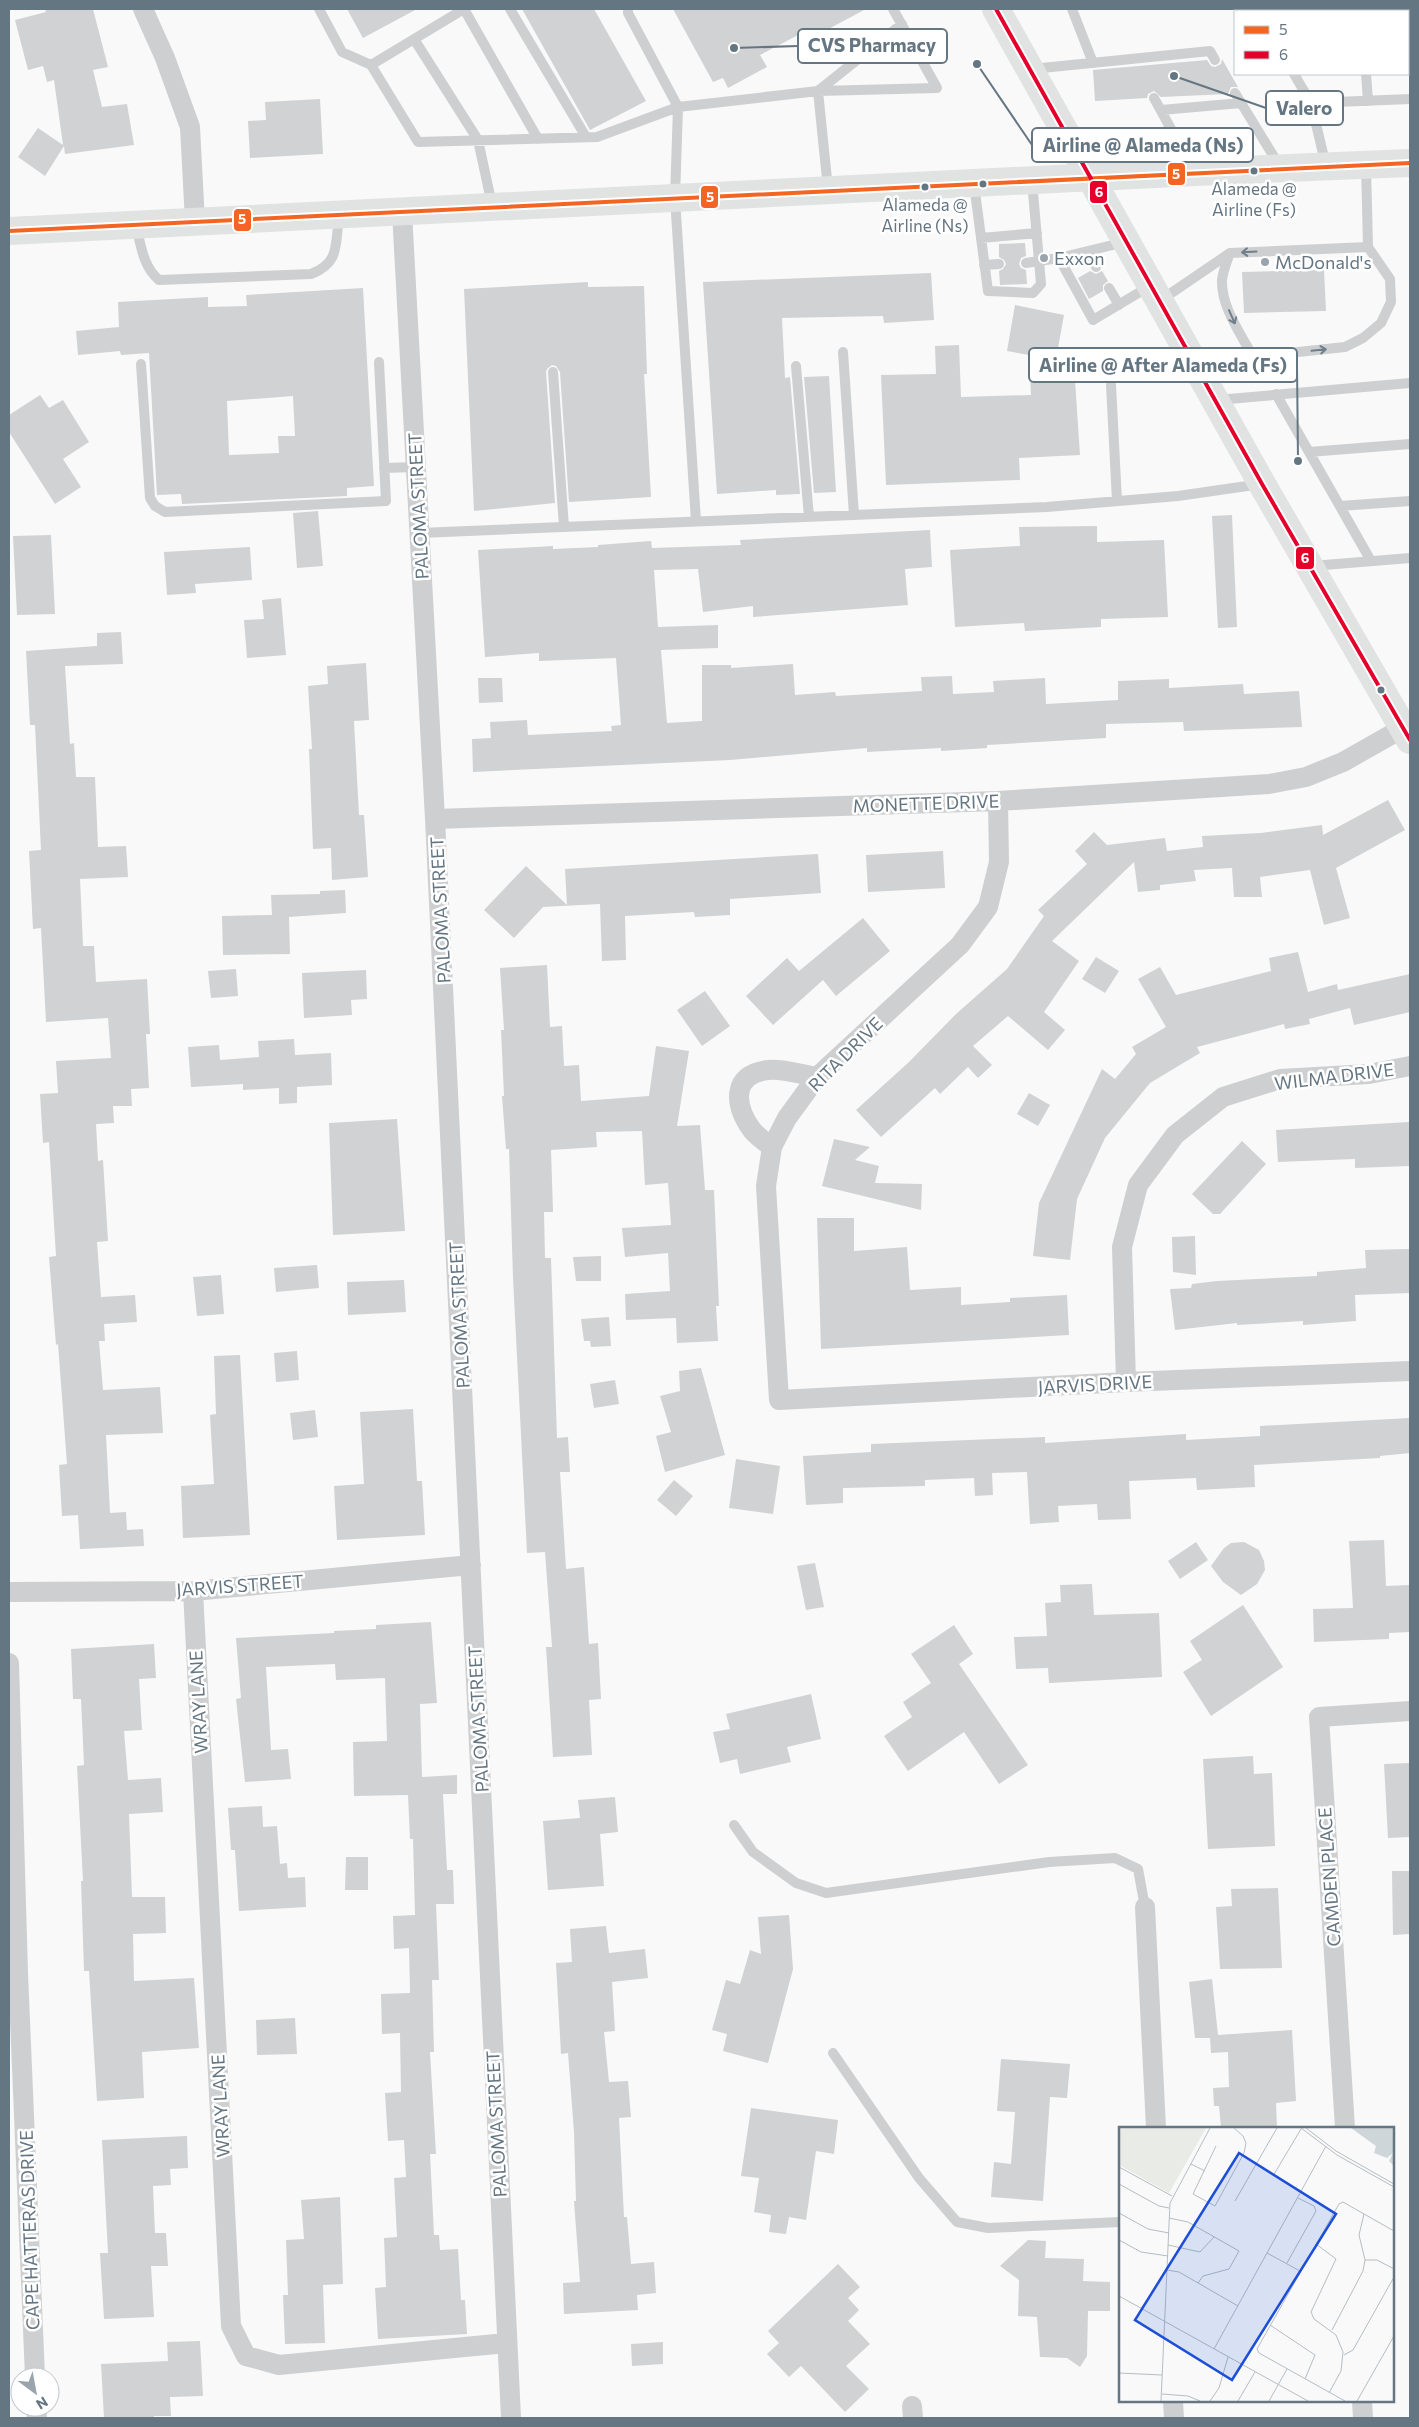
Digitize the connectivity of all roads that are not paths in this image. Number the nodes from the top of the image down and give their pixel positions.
1 (143, 9) edge
2 (319, 9) edge
3 (464, 9) edge
4 (510, 9) edge
5 (894, 9) edge
6 (996, 9) edge
7 (1072, 9) edge
8 (628, 10) edge
9 (902, 24) junction
10 (414, 38) junction
11 (1215, 60) dead end
12 (1093, 63) junction
13 (371, 65) junction
14 (1031, 70) junction
15 (1295, 75) edge
16 (1366, 75) edge
17 (818, 91) junction
18 (1235, 93) dead end
19 (1154, 98) dead end
20 (1410, 99) edge
21 (1368, 101) junction
22 (1241, 103) junction
23 (1311, 103) junction
24 (678, 108) junction
25 (1161, 110) junction
26 (586, 137) junction
27 (538, 139) junction
28 (478, 140) junction
29 (1410, 163) edge
30 (1366, 165) junction
31 (1326, 167) junction
32 (1281, 169) junction
33 (1195, 172) junction
34 (1091, 177) junction
35 (1032, 180) junction
36 (974, 183) junction
37 (828, 190) junction
38 (675, 198) junction
39 (492, 207) junction
40 (402, 212) junction
41 (340, 215) junction
42 (195, 222) junction
43 (135, 225) junction
44 (9, 231) edge
45 (1037, 233) junction
46 (981, 238) junction
47 (1127, 241) junction
48 (1368, 247) junction
49 (1088, 252) junction
50 (1230, 253) junction
51 (1059, 258) junction
52 (1039, 262) junction
53 (1026, 263) dead end
54 (999, 264) dead end
55 (984, 265) junction
56 (1096, 267) dead end
57 (1109, 288) dead end
58 (1156, 293) junction
59 (1119, 305) junction
60 (843, 352) dead end
61 (1253, 357) junction
62 (379, 362) dead end
63 (1195, 363) junction
64 (141, 364) dead end
65 (796, 366) dead end
66 (553, 372) dead end
67 (1410, 383) edge
68 (1111, 385) dead end
69 (1276, 394) junction
70 (1215, 400) junction
71 (1410, 444) edge
72 (1309, 452) junction
73 (416, 467) junction
74 (384, 468) junction
75 (1262, 484) junction
76 (1117, 501) junction
77 (1410, 501) edge
78 (1340, 506) junction
79 (854, 515) junction
80 (809, 517) junction
81 (696, 521) junction
82 (564, 527) junction
83 (420, 533) junction
84 (1410, 558) edge
85 (1372, 561) junction
86 (1310, 566) junction
87 (1407, 734) edge
88 (998, 801) junction
89 (435, 819) junction
90 (1410, 1066) edge
91 (817, 1077) junction
92 (772, 1148) junction
93 (1410, 1371) edge
94 (1126, 1382) junction
95 (779, 1400) joint
96 (472, 1565) junction
97 (192, 1591) junction
98 (9, 1592) edge
99 (9, 1663) edge
100 (1410, 1712) edge
101 (734, 1826) dead end
102 (1145, 1907) joint
103 (13, 1973) edge
104 (832, 2053) dead end
105 (1156, 2127) edge
106 (1345, 2127) edge
107 (1119, 2222) edge
108 (506, 2343) junction
109 (34, 2367) edge
110 (1173, 2402) edge
111 (1362, 2402) edge
112 (511, 2418) edge
113 (1174, 2418) edge
114 (1363, 2418) edge

1 - 42 street
2 - 13 lane
3 - 10 lane
3 - 27 lane
4 - 26 lane
5 - 9 lane
6 - 14 main road
7 - 12 lane
8 - 24 lane
9 - 17 lane
9 - 17 lane
10 - 13 lane
10 - 28 lane
11 - 12 lane
12 - 14 lane
13 - 28 lane
14 - 34 main road
15 - 23 lane
16 - 21 lane
17 - 24 lane
17 - 37 lane
18 - 22 lane
19 - 25 lane
20 - 21 lane
21 - 23 lane
22 - 25 lane
22 - 32 lane
23 - 31 lane
24 - 26 lane
24 - 38 lane
25 - 33 lane
26 - 27 lane
27 - 28 lane
28 - 39 lane
29 - 30 main road
30 - 31 main road
30 - 48 lane
31 - 32 main road
32 - 33 main road
33 - 34 main road
34 - 35 main road
34 - 47 main road
35 - 36 main road
35 - 45 lane
36 - 37 main road
36 - 46 lane
37 - 38 main road
38 - 39 main road
38 - 81 lane
39 - 40 main road
40 - 41 main road
40 - 73 street, PALOMA STREET
41 - 42 main road
41 - 43 lane
42 - 43 main road
43 - 44 main road
45 - 46 lane
45 - 52 lane
46 - 55 lane
47 - 49 lane
47 - 58 main road
48 -> 50 lane
61 -> 48 lane
49 - 51 lane
49 - 56 lane
50 - 58 lane
50 -> 61 lane
51 - 52 lane
51 - 59 lane
52 - 53 lane
52 - 55 lane
54 - 55 lane
57 - 59 lane
58 - 59 lane
58 - 63 main road
60 - 79 lane
61 - 63 lane
62 - 74 lane
63 - 70 main road
64 - 74 lane
65 - 80 lane
66 - 82 lane
67 - 69 lane
68 - 76 lane
69 - 70 lane
69 - 72 lane
70 - 75 main road
71 - 72 lane
72 - 78 lane
73 - 74 lane
73 - 83 street, PALOMA STREET
75 - 76 lane
75 - 86 main road
76 - 79 lane
77 - 78 lane
78 - 85 lane
79 - 80 lane
80 - 81 lane
81 - 82 lane
82 - 83 lane
83 - 89 street, PALOMA STREET
84 - 85 lane
85 - 86 lane
86 - 87 main road
87 - 88 street, MONETTE DRIVE
88 - 89 street, MONETTE DRIVE
88 - 91 street, RITA DRIVE
89 - 96 street, PALOMA STREET
90 - 94 street, WILMA DRIVE
91 - 92 street, RITA DRIVE
91 - 92 street
92 - 95 street, RITA DRIVE
93 - 94 street, JARVIS DRIVE
94 - 95 street, JARVIS DRIVE
96 - 97 street, JARVIS STREET
96 - 108 street, PALOMA STREET
97 - 98 street, JARVIS STREET
97 - 108 street, WRAY LANE
99 - 103 street, CAPE HATTERAS DRIVE
100 - 106 street, CAMDEN PLACE
101 - 102 lane
102 - 105 street
103 - 109 street, CAPE HATTERAS DRIVE
104 - 107 lane
108 - 112 street, PALOMA STREET
110 - 113 street
111 - 114 street

